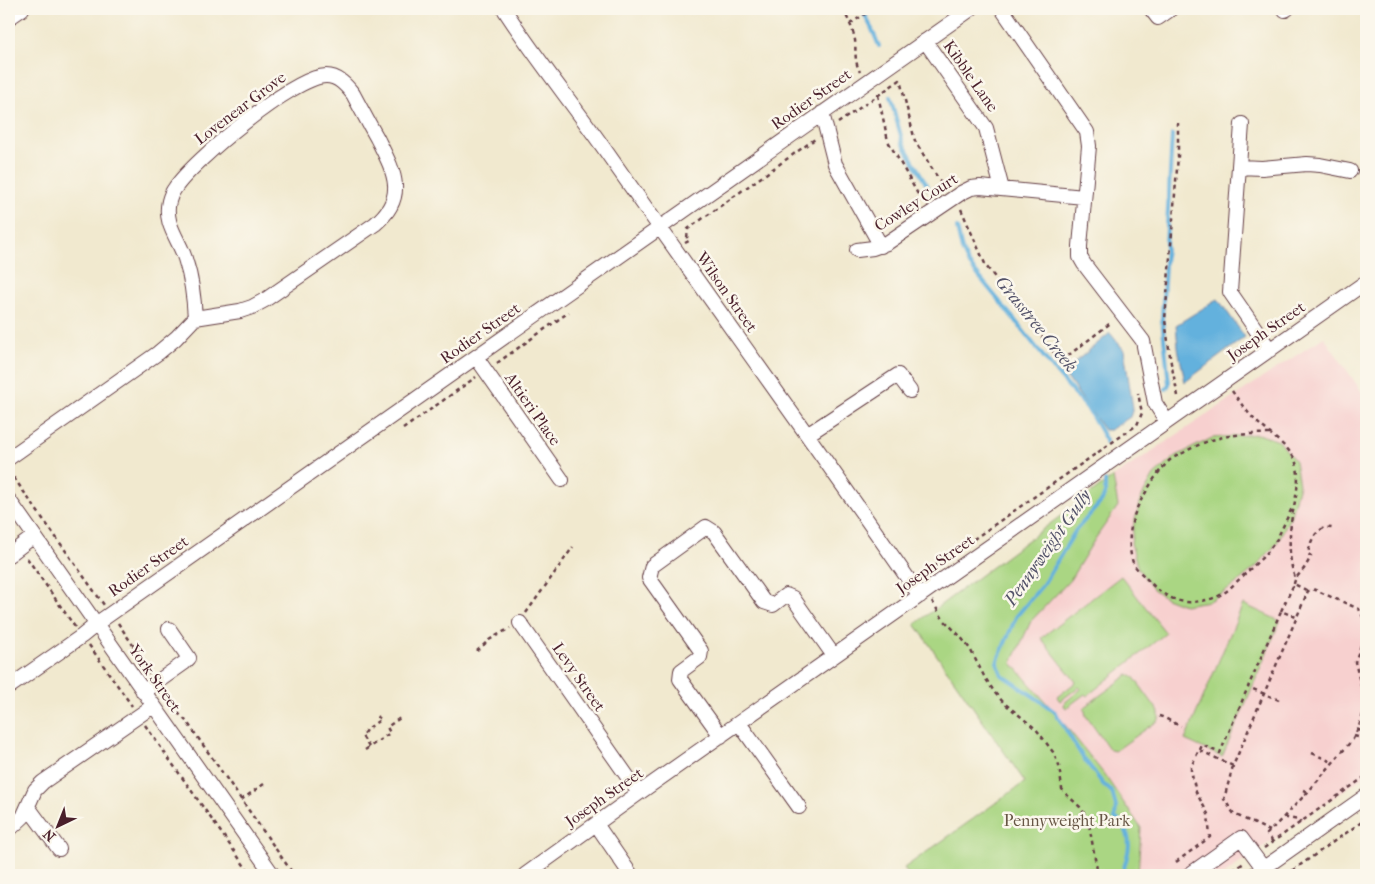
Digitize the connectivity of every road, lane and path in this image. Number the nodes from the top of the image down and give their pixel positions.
1 (22, 9) edge
2 (504, 9) edge
3 (843, 9) edge
4 (872, 9) edge
5 (972, 9) edge
6 (1002, 9) edge
7 (1151, 9) edge
8 (1171, 9) edge
9 (9, 18) edge
10 (850, 24) junction
11 (925, 41) junction
12 (867, 81) junction
13 (878, 95) junction
14 (822, 112) junction
15 (1178, 123) dead end
16 (1242, 124) dead end
17 (827, 131) junction
18 (1239, 167) junction
19 (1350, 171) dead end
20 (1002, 189) junction
21 (1084, 197) junction
22 (929, 199) dead end
23 (949, 201) junction
24 (659, 227) junction
25 (881, 246) junction
26 (676, 250) junction
27 (857, 250) dead end
28 (1366, 282) edge
29 (569, 312) dead end
30 (195, 318) junction
31 (1117, 328) dead end
32 (1270, 350) junction
33 (476, 358) junction
34 (485, 370) junction
35 (1137, 384) dead end
36 (910, 391) dead end
37 (1232, 391) dead end
38 (1178, 396) dead end
39 (1167, 422) junction
40 (403, 429) dead end
41 (1270, 434) junction
42 (807, 435) junction
43 (9, 458) edge
44 (9, 470) edge
45 (562, 480) dead end
46 (9, 500) edge
47 (1294, 507) junction
48 (1332, 528) dead end
49 (34, 536) junction
50 (574, 547) dead end
51 (14, 551) edge
52 (1295, 578) junction
53 (910, 583) junction
54 (1294, 584) junction
55 (1308, 591) junction
56 (924, 594) junction
57 (1281, 611) junction
58 (110, 614) junction
59 (1296, 617) junction
60 (524, 618) junction
61 (95, 625) junction
62 (1365, 625) edge
63 (169, 629) dead end
64 (82, 636) junction
65 (477, 651) dead end
66 (834, 656) junction
67 (9, 687) edge
68 (1248, 687) junction
69 (148, 688) junction
70 (1264, 693) junction
71 (1279, 700) dead end
72 (167, 702) dead end
73 (153, 706) junction
74 (139, 716) junction
75 (374, 716) dead end
76 (1159, 716) dead end
77 (400, 718) dead end
78 (739, 723) junction
79 (1180, 726) dead end
80 (1357, 729) junction
81 (1366, 734) edge
82 (721, 736) junction
83 (1354, 736) junction
84 (1366, 739) edge
85 (369, 747) junction
86 (365, 750) dead end
87 (1200, 750) junction
88 (1312, 753) dead end
89 (1332, 762) junction
90 (1233, 766) junction
91 (1366, 776) edge
92 (264, 784) dead end
93 (1303, 790) dead end
94 (1308, 792) junction
95 (639, 793) junction
96 (1366, 796) edge
97 (242, 800) junction
98 (28, 807) junction
99 (799, 807) dead end
100 (1285, 816) junction
101 (1366, 819) edge
102 (1301, 822) junction
103 (596, 824) junction
104 (9, 830) edge
105 (1270, 831) junction
106 (1273, 842) junction
107 (59, 849) dead end
108 (1254, 856) junction
109 (1176, 862) dead end
110 (1259, 872) edge
111 (251, 875) edge
112 (273, 875) edge
113 (294, 875) edge
114 (525, 875) edge
115 (631, 875) edge
116 (1098, 875) edge
117 (1189, 875) edge
118 (1226, 875) edge
119 (1286, 875) edge

1 - 9 street
2 - 24 street, Wilson Street
3 - 10 path
4 - 10 path
5 - 11 street, Rodier Street
6 - 21 street
7 - 8 street
10 - 12 path
11 - 12 street, Rodier Street
11 - 20 street, Kibble Lane
12 - 14 street, Rodier Street
13 - 17 path
13 - 22 path
13 - 23 path
14 - 17 street
14 - 24 street, Rodier Street
15 - 38 path
16 - 18 street
17 - 25 street
17 - 26 path
18 - 19 street
18 - 32 street
20 - 21 street, Cowley Court
20 - 23 street, Cowley Court
21 - 39 street
23 - 25 street, Cowley Court
23 - 31 path
24 - 26 street, Wilson Street
24 - 33 street, Rodier Street
25 - 27 street, Cowley Court
26 - 42 street, Wilson Street
28 - 32 street, Joseph Street
29 - 34 path
30 - 30 street, Lovenear Grove
30 - 43 street
32 - 39 street, Joseph Street
33 - 34 street, Altieri Place
33 - 58 street, Rodier Street
34 - 40 path
34 - 45 street, Altieri Place
35 - 53 path
36 - 42 street
37 - 41 path
39 - 56 street, Joseph Street
41 - 47 path
41 - 47 path
42 - 53 street, Wilson Street
44 - 58 path
46 - 49 street, York Street
47 - 52 path
48 - 52 path
49 - 51 street
49 - 61 street, York Street
50 - 60 path
51 - 64 path
52 - 54 path
53 - 56 street, Wilson Street
54 - 55 path
54 - 57 path
55 - 59 path
55 - 62 path
56 - 66 street, Joseph Street
56 - 116 path
57 - 59 path
57 - 68 path
58 - 61 street, Rodier Street
58 - 69 path
59 - 70 path
60 - 65 path
60 - 95 street, Levy Street
61 - 64 street, Rodier Street
61 - 69 street, York Street
62 - 80 path
63 - 69 street
64 - 67 street, Rodier Street
64 - 74 path
66 - 78 street, Joseph Street
66 - 82 street
68 - 70 path
68 - 87 path
69 - 73 street, York Street
70 - 71 path
70 - 90 path
72 - 97 path
73 - 74 street
73 - 112 street, York Street
74 - 98 street
74 - 111 path
75 - 85 path
76 - 79 path
77 - 85 path
78 - 82 street, Joseph Street
78 - 99 street
80 - 81 path
80 - 83 path
82 - 95 street, Joseph Street
83 - 84 path
83 - 89 path
85 - 86 path
87 - 90 path
87 - 109 path
88 - 89 path
89 - 94 path
90 - 105 path
91 - 102 path
92 - 97 path
93 - 94 path
94 - 100 path
95 - 103 street, Joseph Street
96 - 110 street
97 - 113 path
98 - 104 street
98 - 107 street
100 - 102 path
100 - 105 path
101 - 119 path
102 - 106 path
103 - 114 street, Joseph Street
103 - 115 street
105 - 106 path
106 - 108 path
108 - 110 street
108 - 117 street
108 - 118 path

